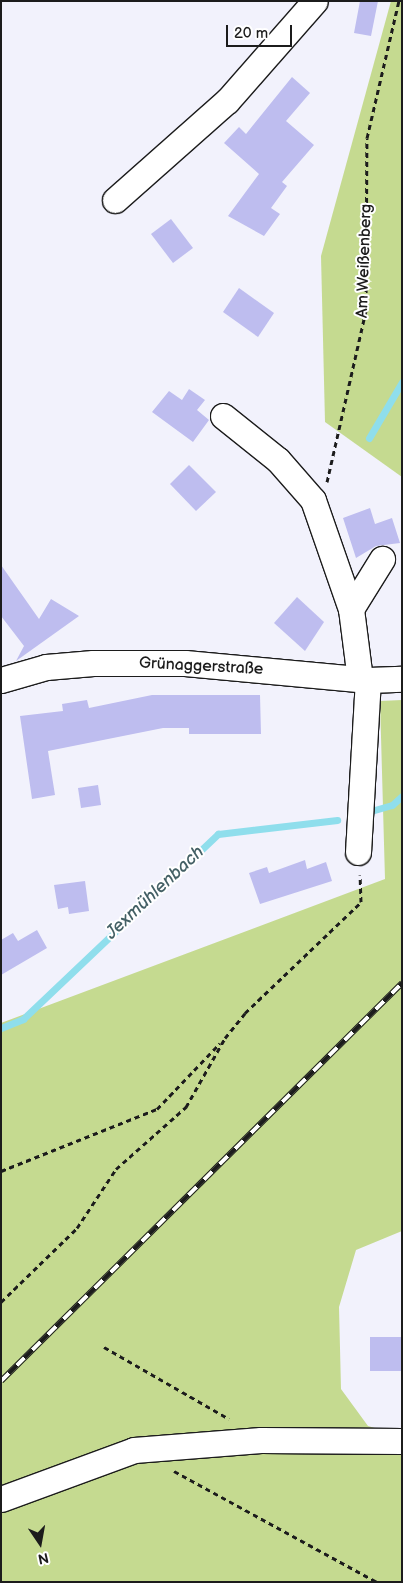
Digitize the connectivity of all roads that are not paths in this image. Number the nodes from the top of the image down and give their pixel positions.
1 (314, 1) edge
2 (115, 200) dead end
3 (222, 416) dead end
4 (382, 559) dead end
5 (352, 609) junction
6 (402, 678) edge
7 (1, 680) edge
8 (364, 680) junction
9 (358, 852) road end
10 (402, 1441) edge
11 (1, 1499) edge

1 - 2 street
3 - 5 street
4 - 5 street
5 - 8 street
6 - 8 street, Grünaggerstraße
7 - 8 street, Grünaggerstraße
8 - 9 street
10 - 11 street

